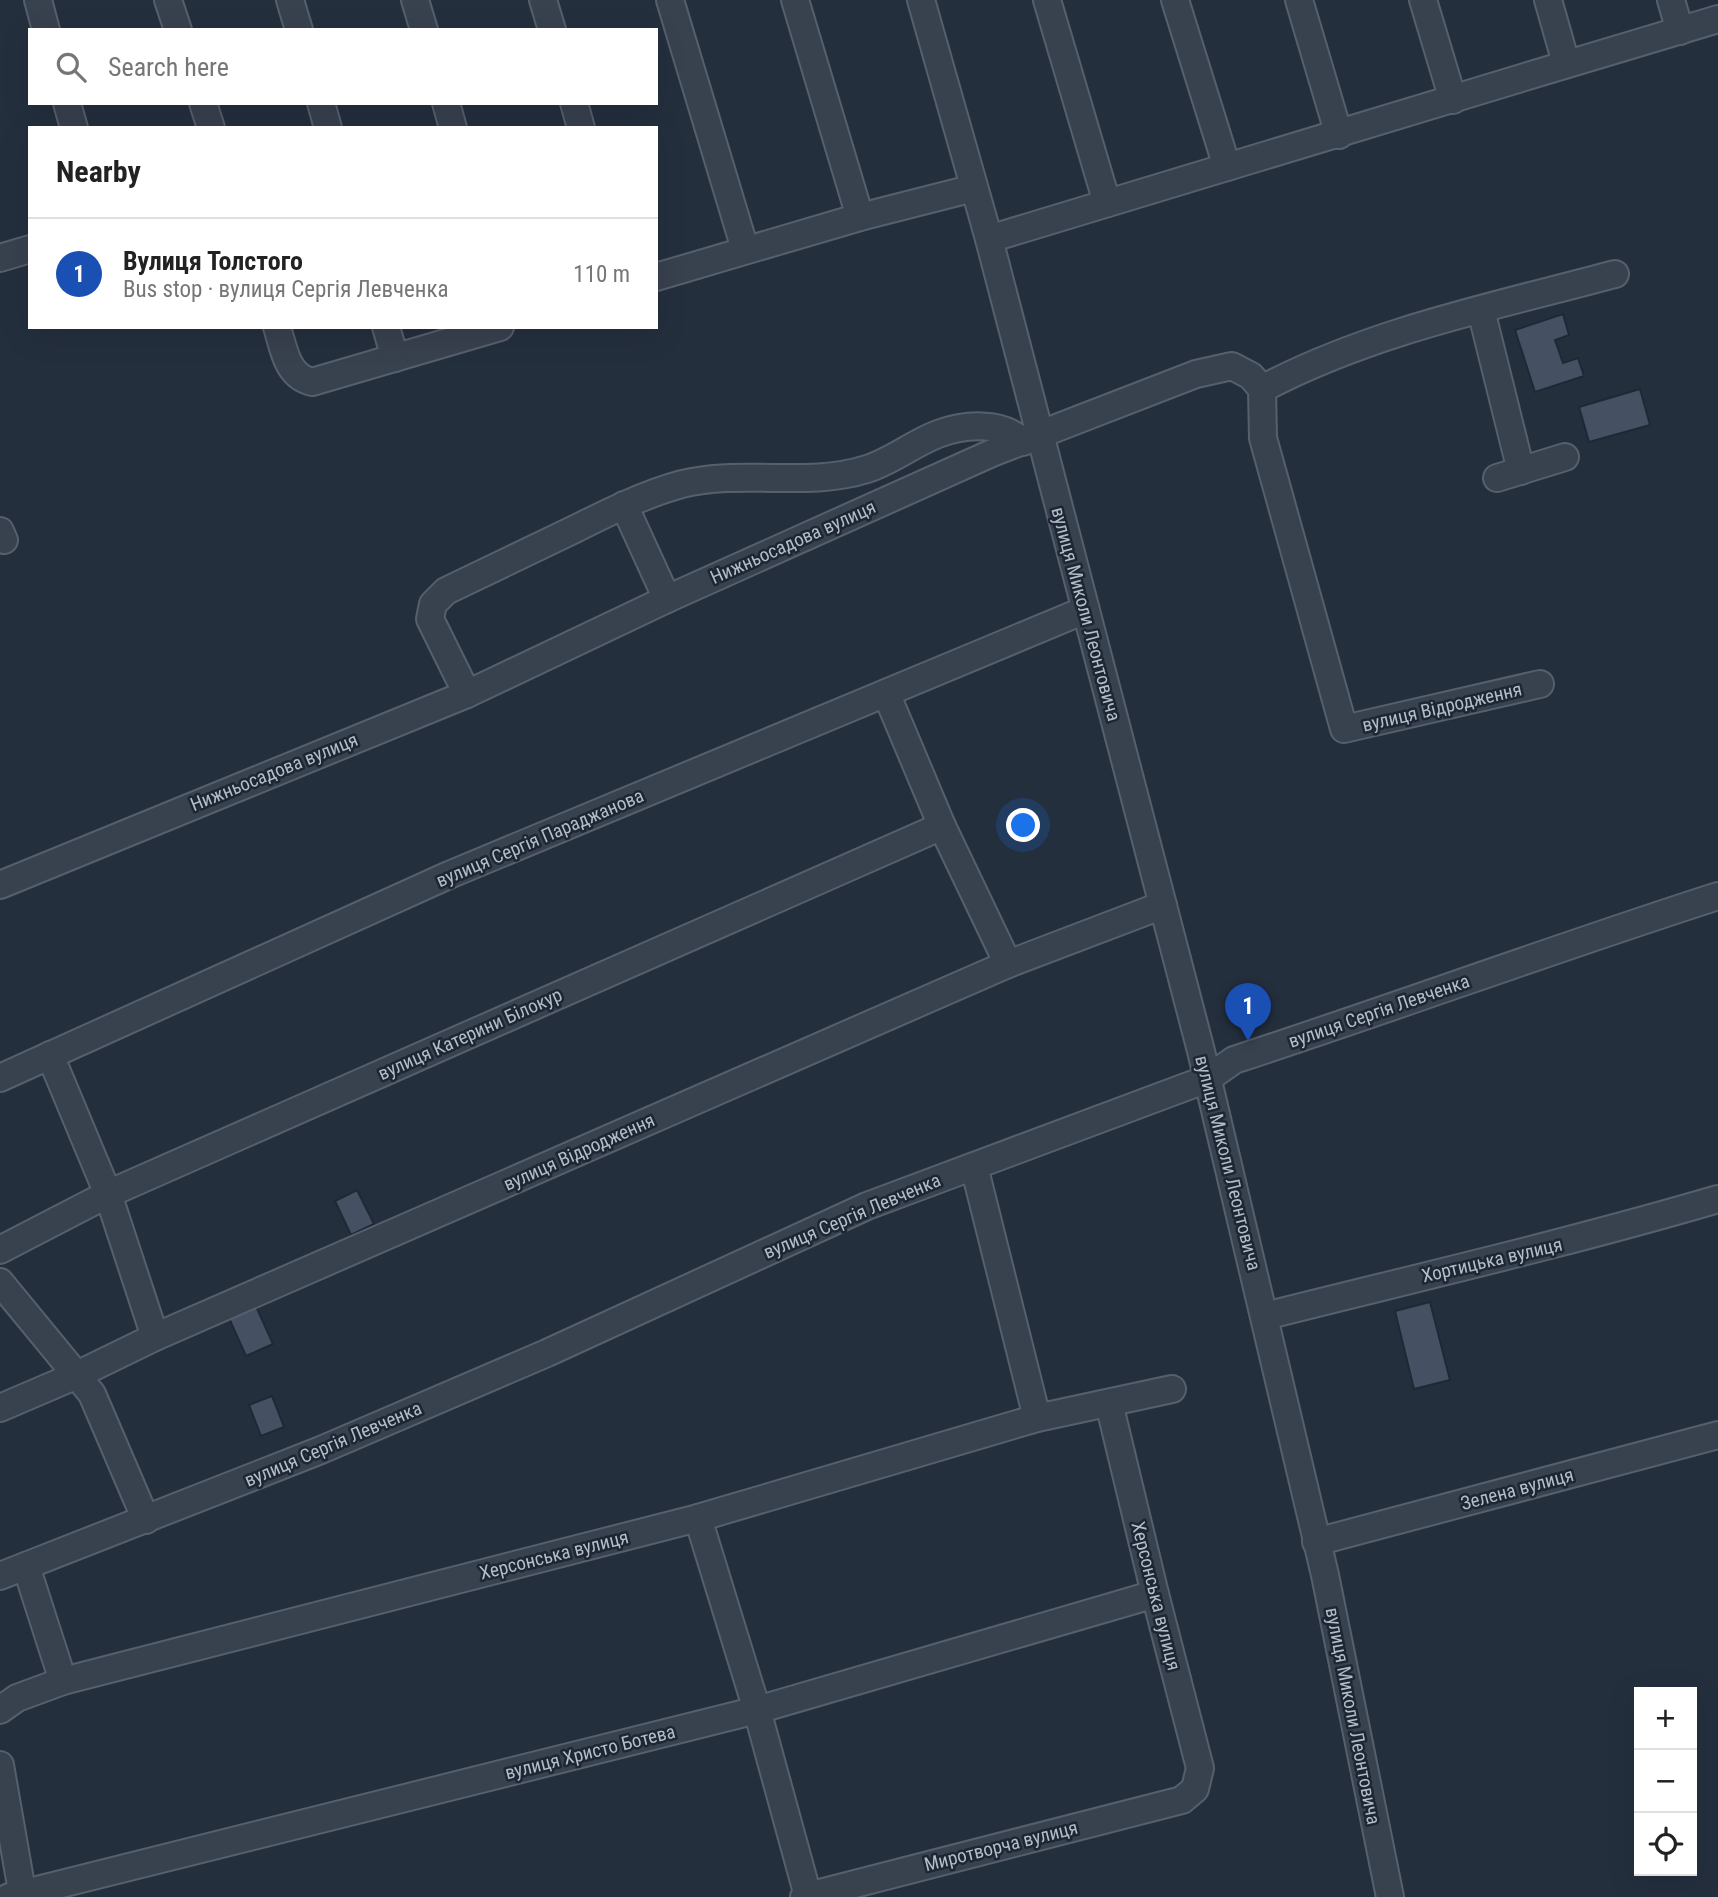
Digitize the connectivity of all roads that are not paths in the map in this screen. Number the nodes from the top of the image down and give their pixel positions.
1 (38, 0) edge
2 (168, 0) edge
3 (290, 0) edge
4 (415, 0) edge
5 (543, 0) edge
6 (670, 0) edge
7 (795, 0) edge
8 (921, 0) edge
9 (1047, 0) edge
10 (1175, 0) edge
11 (1299, 0) edge
12 (1423, 0) edge
13 (1548, 0) edge
14 (1671, 0) edge
15 (1718, 19) edge
16 (45, 28) edge
17 (177, 28) edge
18 (298, 28) edge
19 (423, 28) edge
20 (551, 28) edge
21 (1680, 31) junction
22 (1566, 63) junction
23 (1453, 100) junction
24 (68, 105) edge
25 (204, 105) edge
26 (322, 105) edge
27 (447, 105) edge
28 (575, 105) edge
29 (73, 126) edge
30 (210, 126) edge
31 (327, 126) edge
32 (452, 126) edge
33 (580, 126) edge
34 (1339, 135) junction
35 (1227, 167) junction
36 (974, 188) junction
37 (1107, 203) junction
38 (860, 217) junction
39 (989, 239) junction
40 (745, 249) junction
41 (28, 250) edge
42 (0, 258) edge
43 (1615, 274) dead end
44 (658, 276) edge
45 (1481, 310) junction
46 (278, 329) edge
47 (387, 329) edge
48 (493, 329) edge
49 (395, 358) junction
50 (1262, 389) junction
51 (1032, 439) junction
52 (1565, 457) dead end
53 (624, 505) junction
54 (667, 599) junction
55 (1085, 610) junction
56 (1540, 684) dead end
57 (886, 693) junction
58 (467, 694) junction
59 (943, 826) junction
60 (0, 885) edge
61 (1718, 896) edge
62 (1163, 905) junction
63 (1008, 964) junction
64 (50, 1055) junction
65 (0, 1078) edge
66 (1207, 1079) junction
67 (974, 1166) junction
68 (108, 1194) junction
69 (1718, 1199) edge
70 (0, 1250) edge
71 (0, 1282) edge
72 (1265, 1316) junction
73 (155, 1337) junction
74 (77, 1375) junction
75 (1172, 1389) dead end
76 (1110, 1404) junction
77 (0, 1408) edge
78 (1037, 1418) junction
79 (1718, 1436) edge
80 (698, 1518) junction
81 (146, 1520) junction
82 (1317, 1542) junction
83 (26, 1566) junction
84 (0, 1576) edge
85 (1154, 1594) junction
86 (63, 1681) junction
87 (0, 1710) edge
88 (757, 1710) junction
89 (0, 1765) edge
90 (1195, 1789) joint
91 (18, 1896) edge
92 (806, 1896) edge
93 (1390, 1897) edge

1 - 16 street
2 - 17 street
3 - 18 street
4 - 19 street
5 - 20 street
6 - 40 street
7 - 38 street
8 - 36 street, вулиця Миколи Леонтовича
9 - 37 street
10 - 35 street
11 - 34 street
12 - 23 street
13 - 22 street
14 - 21 street
15 - 21 street
21 - 22 street
22 - 23 street
23 - 34 street
24 - 29 street
25 - 30 street
26 - 31 street
27 - 32 street
28 - 33 street
34 - 35 street
35 - 37 street
36 - 38 street
36 - 39 street, вулиця Миколи Леонтовича
37 - 39 street
38 - 40 street
39 - 51 street, вулиця Миколи Леонтовича
40 - 44 street
41 - 42 street
43 - 45 street
45 - 50 street
45 - 52 street
46 - 49 street
47 - 49 street
48 - 49 street
50 - 51 street, Нижньосадова вулиця
50 - 56 street, вулиця Відродження
51 - 53 street
51 - 54 street, Нижньосадова вулиця
51 - 55 street, вулиця Миколи Леонтовича
53 - 54 street
53 - 58 street
54 - 58 street, Нижньосадова вулиця
55 - 57 street, вулиця Сергія Параджанова
55 - 62 street, вулиця Миколи Леонтовича
57 - 59 street
57 - 64 street, вулиця Сергія Параджанова
58 - 60 street, Нижньосадова вулиця
59 - 63 street
59 - 68 street, вулиця Катерини Білокур
61 - 66 street, вулиця Сергія Левченка
62 - 63 street, вулиця Відродження
62 - 66 street, вулиця Миколи Леонтовича
63 - 73 street, вулиця Відродження
64 - 65 street, вулиця Сергія Параджанова
64 - 68 street
66 - 67 street, вулиця Сергія Левченка
66 - 72 street, вулиця Миколи Леонтовича
67 - 78 street
67 - 81 street, вулиця Сергія Левченка
68 - 70 street, вулиця Катерини Білокур
68 - 73 street
69 - 72 street, Хортицька вулиця
71 - 74 street
72 - 82 street, вулиця Миколи Леонтовича
73 - 74 street, вулиця Відродження
74 - 77 street, вулиця Відродження
74 - 81 street
75 - 76 street, Херсонська вулиця
76 - 78 street, Херсонська вулиця
76 - 85 street, Херсонська вулиця
78 - 80 street, Херсонська вулиця
79 - 82 street, Зелена вулиця
80 - 86 street, Херсонська вулиця
80 - 88 street
81 - 83 street, вулиця Сергія Левченка
82 - 93 street, вулиця Миколи Леонтовича
83 - 84 street, вулиця Сергія Левченка
83 - 86 street
85 - 88 street, вулиця Христо Ботева
85 - 90 street, Херсонська вулиця
86 - 87 street, Херсонська вулиця
88 - 91 street, вулиця Христо Ботева
88 - 92 street
89 - 91 street, вулиця Христо Ботева
90 - 92 street, Миротворча вулиця

